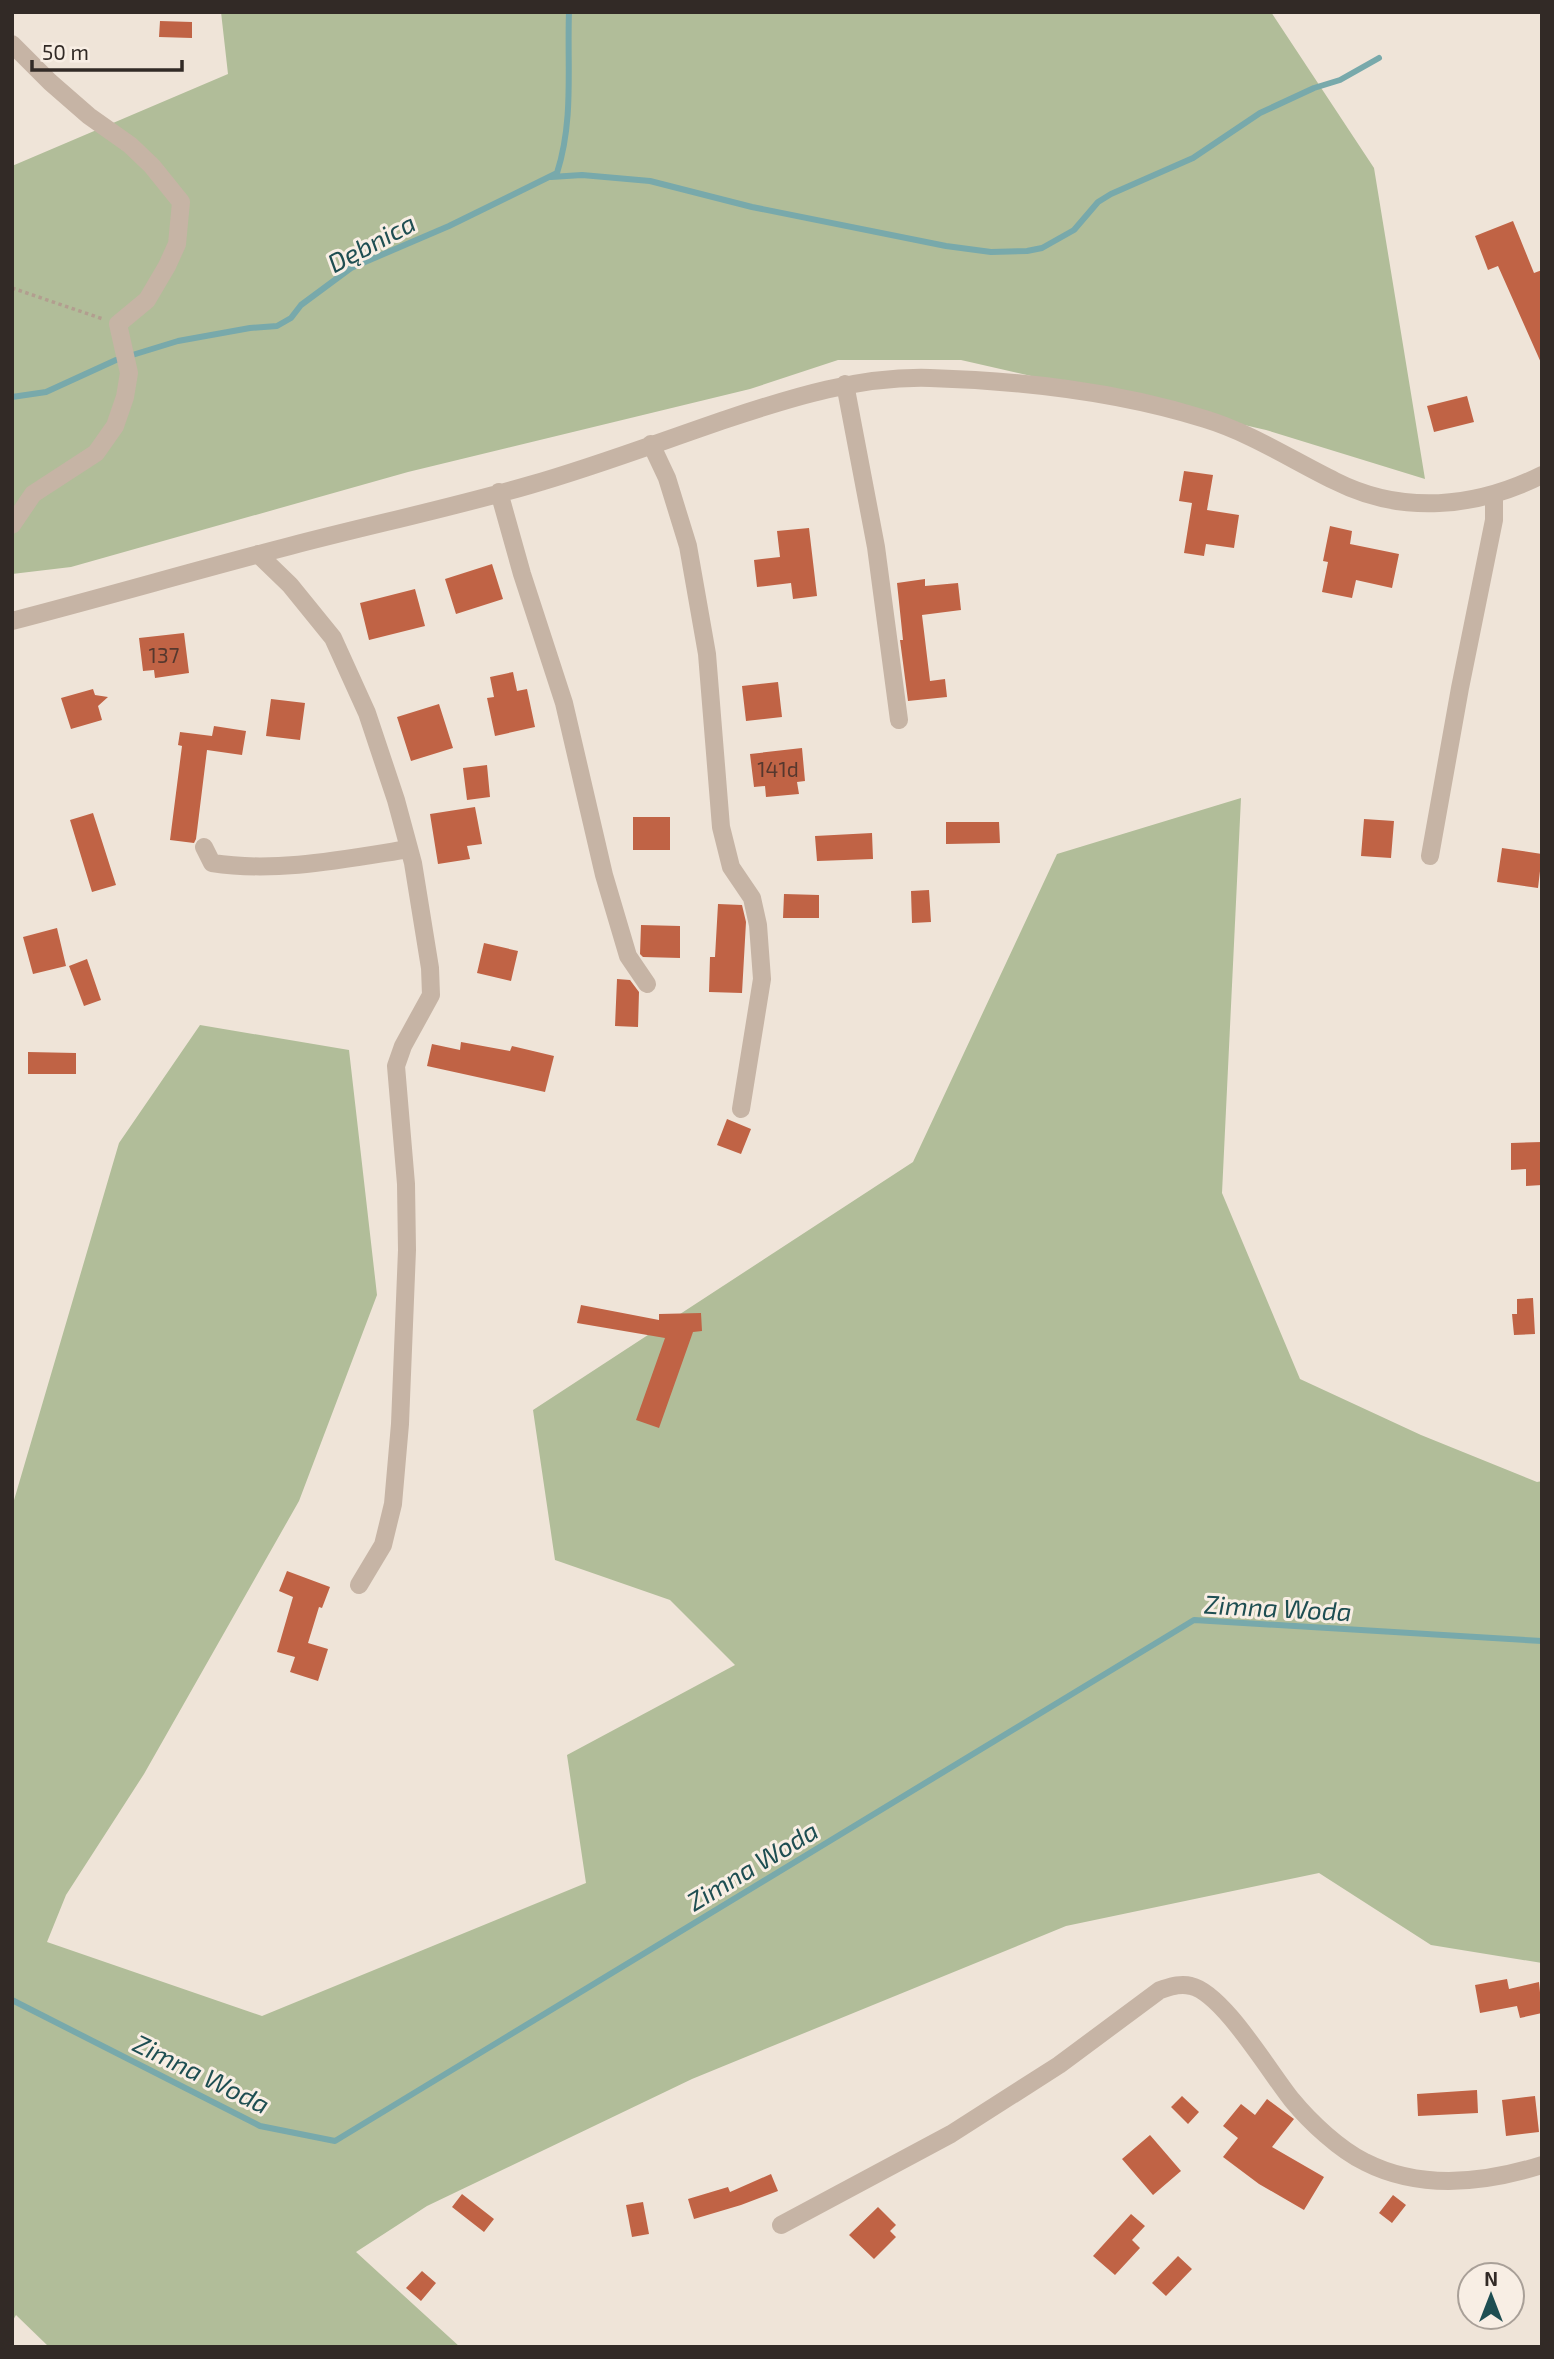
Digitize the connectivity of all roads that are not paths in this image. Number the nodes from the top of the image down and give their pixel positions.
1 (12, 44) edge
2 (845, 383) junction
3 (651, 444) junction
4 (1542, 475) edge
5 (499, 492) junction
6 (1494, 495) junction
7 (12, 525) edge
8 (258, 554) junction
9 (12, 621) edge
10 (899, 720) dead end
11 (204, 847) dead end
12 (409, 849) junction
13 (1430, 856) dead end
14 (647, 985) dead end
15 (741, 1109) dead end
16 (359, 1585) dead end
17 (1542, 2165) edge
18 (781, 2225) dead end

1 - 7 street
2 - 3 street
2 - 6 street
2 - 10 street
3 - 5 street
3 - 15 street
4 - 6 street
5 - 8 street
5 - 14 street
6 - 13 street
8 - 9 street
8 - 12 street
11 - 12 street
12 - 16 street
17 - 18 street

